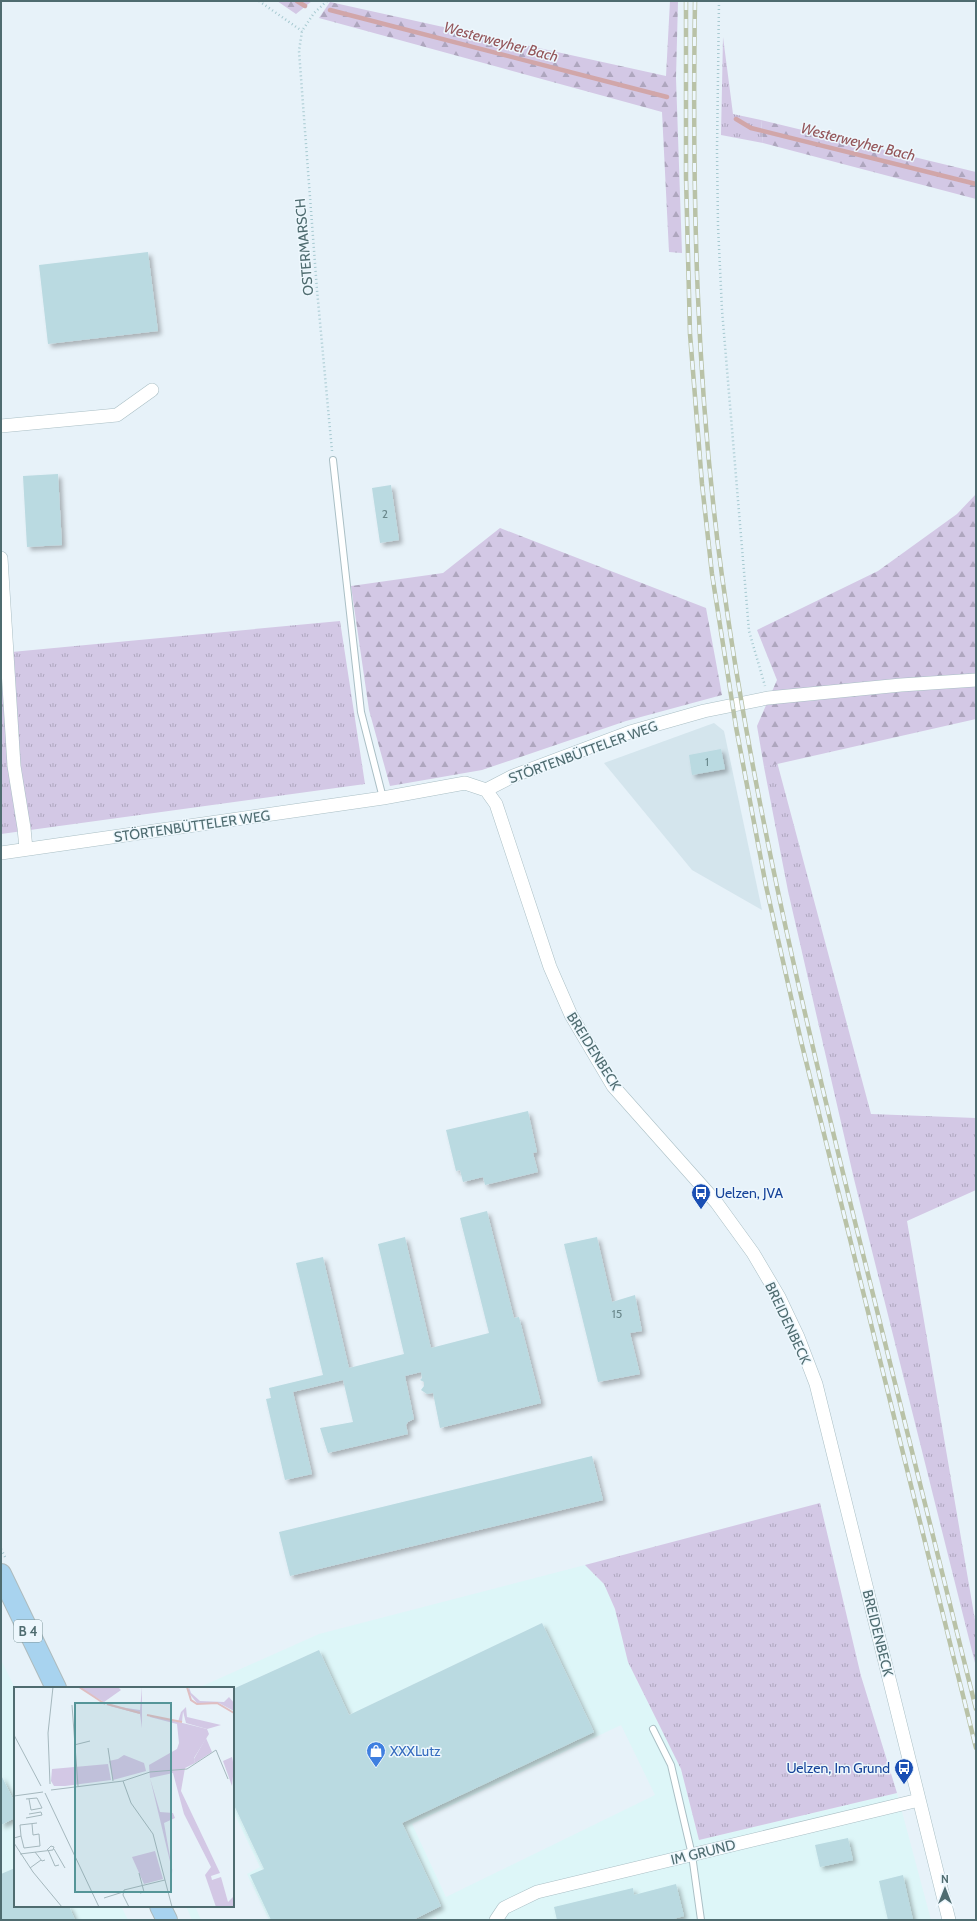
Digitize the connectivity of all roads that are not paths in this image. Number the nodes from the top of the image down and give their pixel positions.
1 (152, 390) dead end
2 (1, 426) edge
3 (333, 460) road end
4 (1, 558) edge
5 (976, 680) edge
6 (486, 790) junction
7 (383, 798) junction
8 (26, 850) junction
9 (1, 853) edge
10 (1, 1574) edge
11 (56, 1687) edge
12 (653, 1729) dead end
13 (919, 1800) junction
14 (692, 1855) junction
15 (160, 1907) edge
16 (167, 1920) edge
17 (496, 1920) edge
18 (700, 1920) edge
19 (949, 1920) edge

1 - 2 street
3 - 7 lane
4 - 8 street
5 - 6 street, STÖRTENBÜTTELER WEG
6 - 7 street, STÖRTENBÜTTELER WEG
6 - 13 street, BREIDENBECK
7 - 8 street, STÖRTENBÜTTELER WEG
8 - 9 street, STÖRTENBÜTTELER WEG
10 - 11 main road, B 4
12 - 14 lane
13 - 14 street, IM GRUND
13 - 19 street, BREIDENBECK
14 - 17 street, IM GRUND
14 - 18 lane
15 - 16 main road

